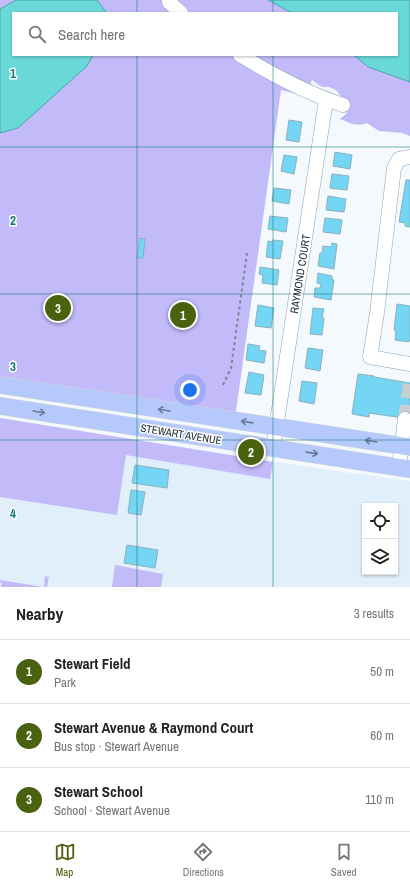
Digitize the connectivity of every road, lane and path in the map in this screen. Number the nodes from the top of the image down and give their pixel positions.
1 (169, 2) dead end
2 (180, 12) edge
3 (242, 56) edge
4 (326, 100) junction
5 (343, 105) dead end
6 (410, 157) edge
7 (247, 253) dead end
8 (410, 364) edge
9 (0, 384) edge
10 (223, 385) dead end
11 (130, 405) junction
12 (0, 406) edge
13 (202, 416) junction
14 (405, 419) tunnel mouth
15 (227, 420) junction
16 (127, 426) junction
17 (276, 427) junction
18 (195, 436) junction
19 (225, 440) junction
20 (406, 446) edge
21 (273, 448) junction
22 (404, 468) edge

1 - 2 street
3 - 4 street
4 - 5 street
4 - 17 street, RAYMOND COURT
6 - 8 street
7 - 10 path
9 - 11 main road, STEWART AVENUE
13 -> 11 main road, STEWART AVENUE
11 - 16 main road
12 -> 16 main road, STEWART AVENUE
13 - 15 main road, STEWART AVENUE
13 - 18 main road
14 - 20 street
17 -> 15 main road, STEWART AVENUE
15 - 19 street
16 - 18 main road, STEWART AVENUE
20 -> 17 main road, STEWART AVENUE
17 - 21 street, RAYMOND COURT
18 - 19 main road, STEWART AVENUE
19 - 21 main road, STEWART AVENUE
20 - 22 street
21 -> 22 main road, STEWART AVENUE

